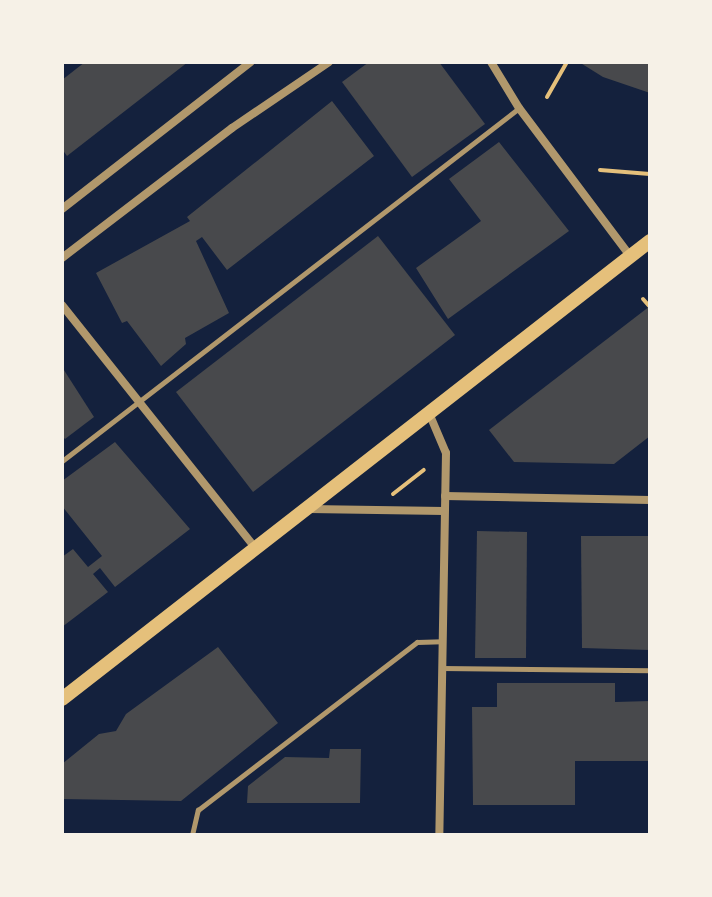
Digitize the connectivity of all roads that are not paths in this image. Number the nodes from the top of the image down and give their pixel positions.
1 (251, 62) edge
2 (329, 62) edge
3 (491, 62) edge
4 (519, 108) junction
5 (62, 209) edge
6 (650, 241) edge
7 (630, 256) junction
8 (62, 258) edge
9 (62, 305) edge
10 (138, 402) junction
11 (429, 413) junction
12 (62, 461) edge
13 (445, 496) junction
14 (650, 500) edge
15 (307, 509) junction
16 (444, 511) junction
17 (255, 548) junction
18 (442, 641) junction
19 (441, 668) junction
20 (650, 670) edge
21 (62, 699) edge
22 (192, 835) edge
23 (439, 835) edge

1 - 5 street
2 - 8 street
3 - 4 street
4 - 7 street
4 - 10 lane
6 - 7 main road
7 - 11 main road
9 - 10 street
10 - 12 lane
10 - 17 street
11 - 13 street
11 - 15 main road
13 - 14 street
13 - 16 street
15 - 16 street
15 - 17 main road
16 - 18 street
17 - 21 main road
18 - 19 street
18 - 22 lane
19 - 20 lane
19 - 23 street

